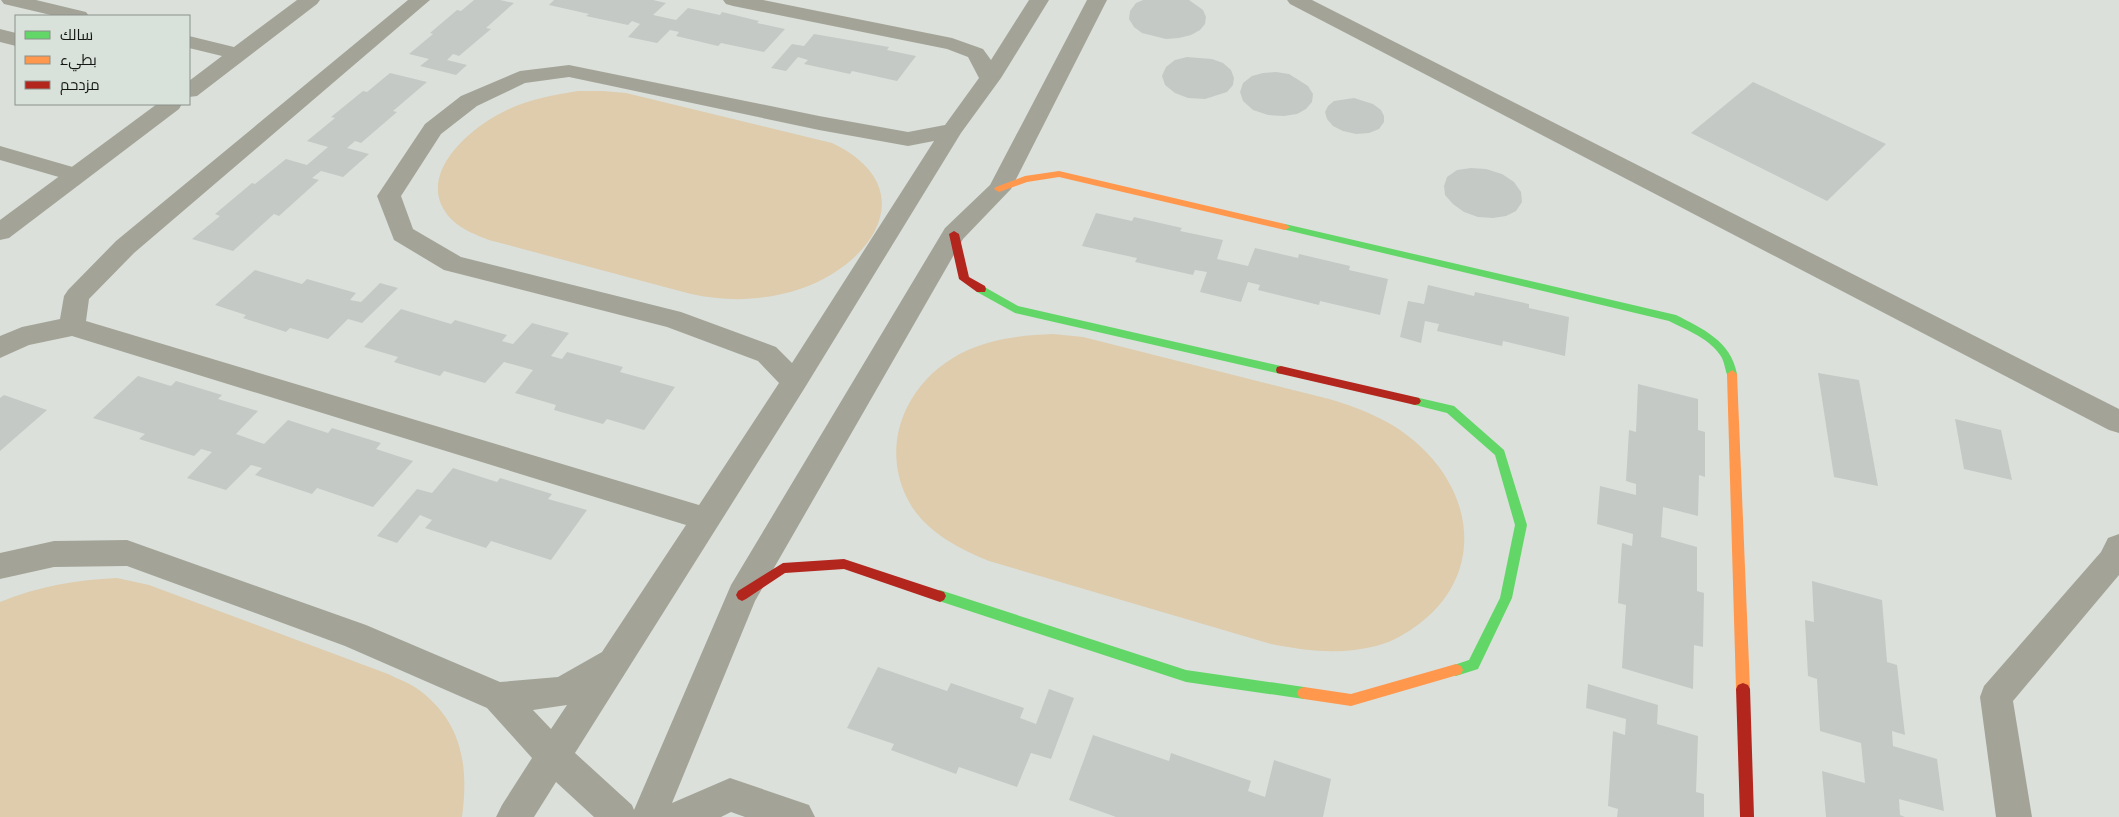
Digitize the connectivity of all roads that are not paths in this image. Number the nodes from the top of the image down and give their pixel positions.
1 (11, 0) edge
2 (310, 0) edge
3 (420, 0) edge
4 (733, 0) edge
5 (1039, 0) edge
6 (1097, 0) edge
7 (1297, 0) edge
8 (76, 15) edge
9 (0, 35) edge
10 (15, 40) edge
11 (190, 42) edge
12 (238, 54) junction
13 (990, 78) junction
14 (191, 87) edge
15 (170, 105) edge
16 (952, 130) junction
17 (0, 153) edge
18 (76, 175) junction
19 (999, 188) junction
20 (0, 232) edge
21 (954, 234) junction
22 (72, 326) junction
23 (0, 348) edge
24 (794, 382) junction
25 (2119, 422) edge
26 (706, 518) junction
27 (2119, 547) edge
28 (0, 566) edge
29 (742, 596) junction
30 (615, 661) junction
31 (499, 697) junction
32 (553, 756) junction
33 (514, 817) edge
34 (620, 817) edge
35 (649, 817) edge
36 (682, 817) edge
37 (797, 817) edge
38 (1747, 817) edge
39 (2014, 817) edge

1 - 8 street
2 - 12 street
3 - 22 street
4 - 13 street
5 - 13 street
6 - 19 street
7 - 25 street
9 - 10 street
11 - 12 street
12 - 14 street
13 - 16 street
15 - 18 street
16 - 24 street
16 - 24 street
17 - 18 lane
18 - 20 street
19 - 21 street
19 - 38 street
21 - 29 street
21 - 29 street
22 - 23 street
22 - 26 street
24 - 26 street
26 - 30 street
27 - 39 street
28 - 31 street
29 - 35 street
30 - 31 street
30 - 32 street
31 - 32 street
32 - 33 street
32 - 34 street
36 - 37 street

